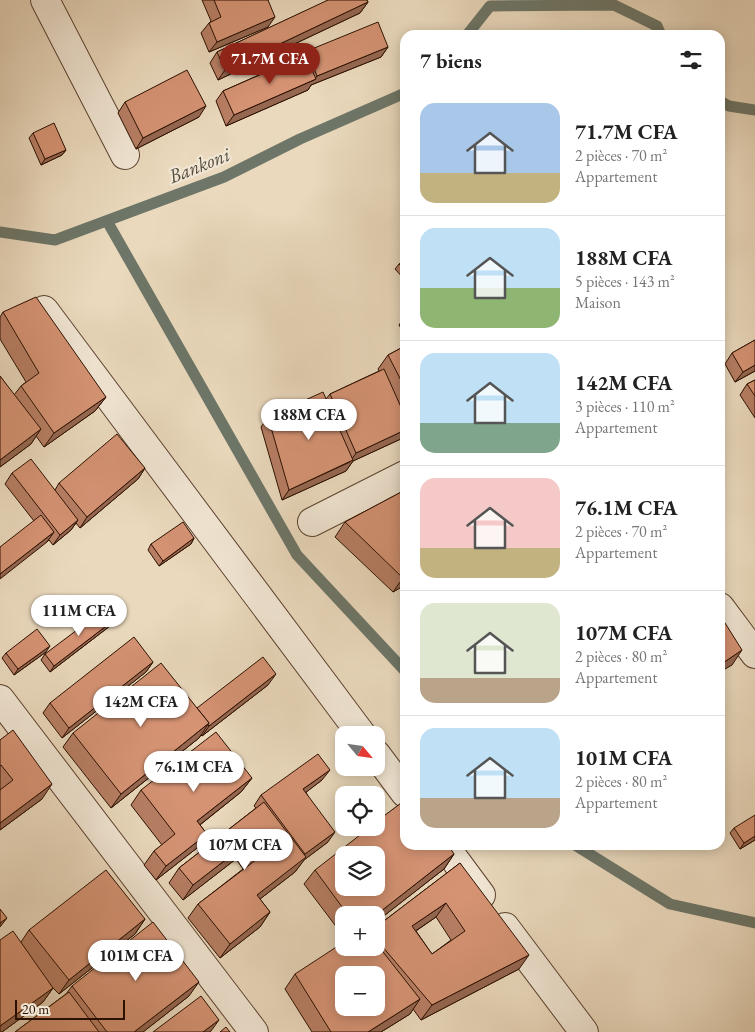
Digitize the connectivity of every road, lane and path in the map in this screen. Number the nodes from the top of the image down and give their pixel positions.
1 (45, 0) edge
2 (125, 155) dead end
3 (44, 310) edge
4 (400, 478) edge
5 (312, 522) dead end
6 (725, 614) edge
7 (755, 654) edge
8 (0, 699) edge
9 (355, 726) edge
10 (385, 766) edge
11 (400, 786) edge
12 (448, 850) edge
13 (254, 1032) edge
14 (584, 1032) edge

1 - 2 street
3 - 9 street
4 - 5 street
6 - 7 street
8 - 13 street
10 - 11 street
12 - 14 street

